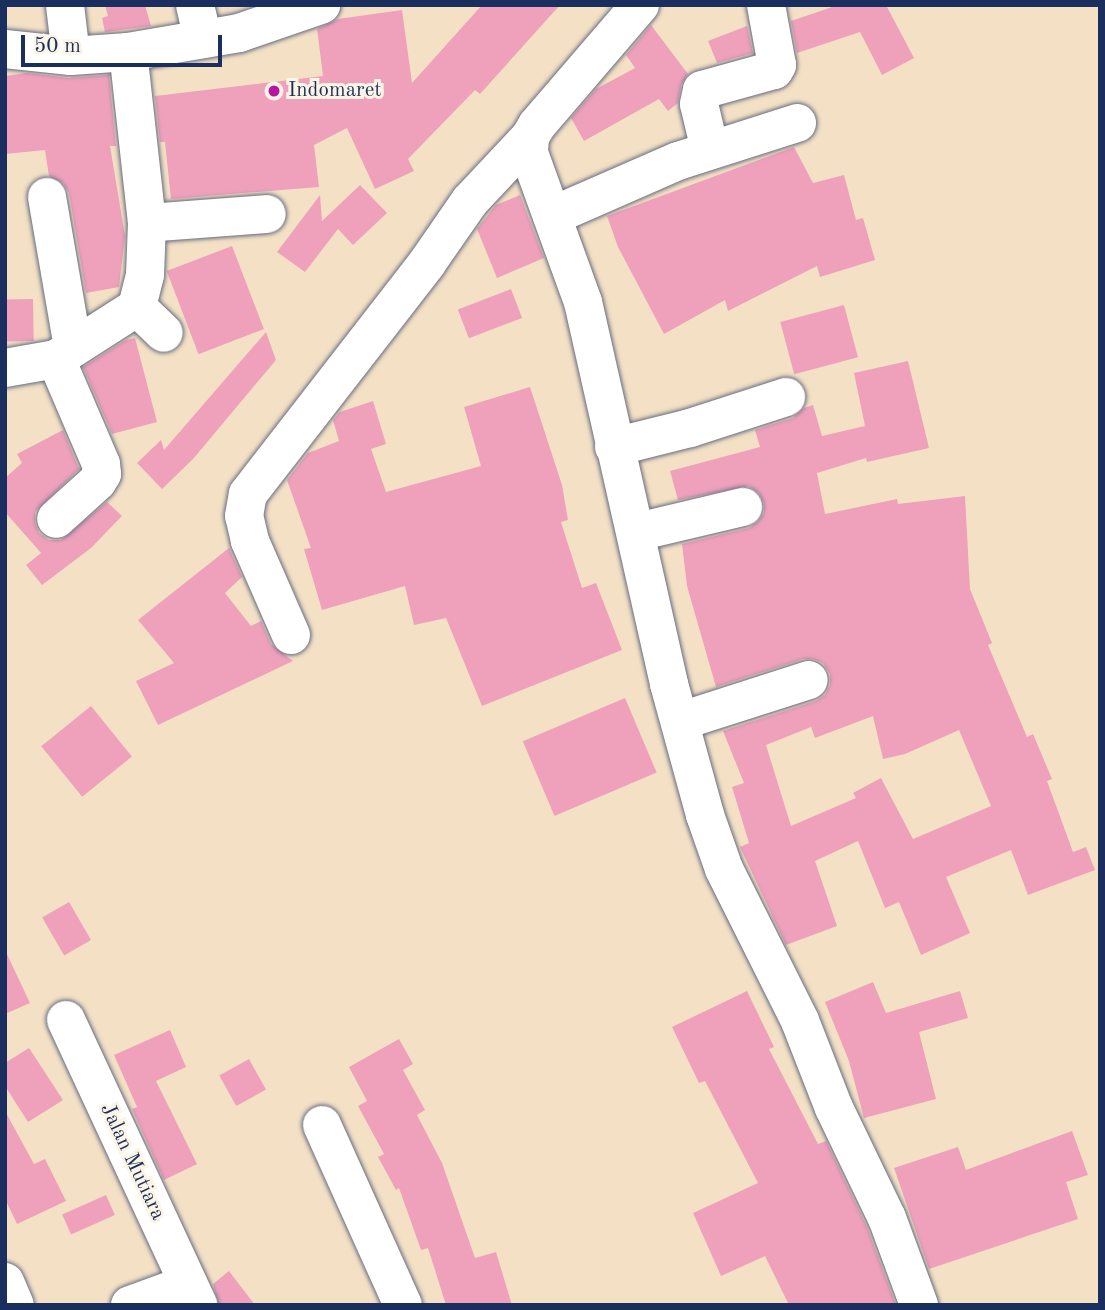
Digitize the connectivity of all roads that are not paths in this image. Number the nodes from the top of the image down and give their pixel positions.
1 (65, 5) edge
2 (321, 5) edge
3 (640, 5) edge
4 (766, 5) edge
5 (199, 22) edge
6 (5, 49) edge
7 (128, 52) junction
8 (71, 55) junction
9 (797, 123) dead end
10 (530, 137) junction
11 (709, 150) junction
12 (47, 197) dead end
13 (267, 214) dead end
14 (552, 216) junction
15 (147, 223) junction
16 (137, 307) junction
17 (164, 332) dead end
18 (65, 353) junction
19 (5, 368) edge
20 (786, 397) dead end
21 (614, 447) junction
22 (743, 507) dead end
23 (57, 519) dead end
24 (637, 532) junction
25 (291, 635) dead end
26 (809, 680) dead end
27 (681, 721) junction
28 (66, 1020) dead end
29 (322, 1125) dead end
30 (5, 1282) edge
31 (193, 1294) edge
32 (15, 1305) edge
33 (130, 1305) edge
34 (404, 1305) edge
35 (919, 1305) edge

1 - 8 street
2 - 5 street
3 - 10 street
4 - 11 street
5 - 7 street
6 - 8 street
7 - 8 street
7 - 15 street
9 - 11 street
10 - 14 street
10 - 25 street
11 - 14 street
12 - 18 street
13 - 15 street
14 - 21 street
15 - 16 street
16 - 17 street
16 - 18 street
18 - 19 street
18 - 23 street
20 - 21 street
21 - 24 street
22 - 24 street
24 - 27 street
26 - 27 street
27 - 35 street
28 - 31 street, Jalan Mutiara
29 - 34 street
30 - 32 street
31 - 33 street

